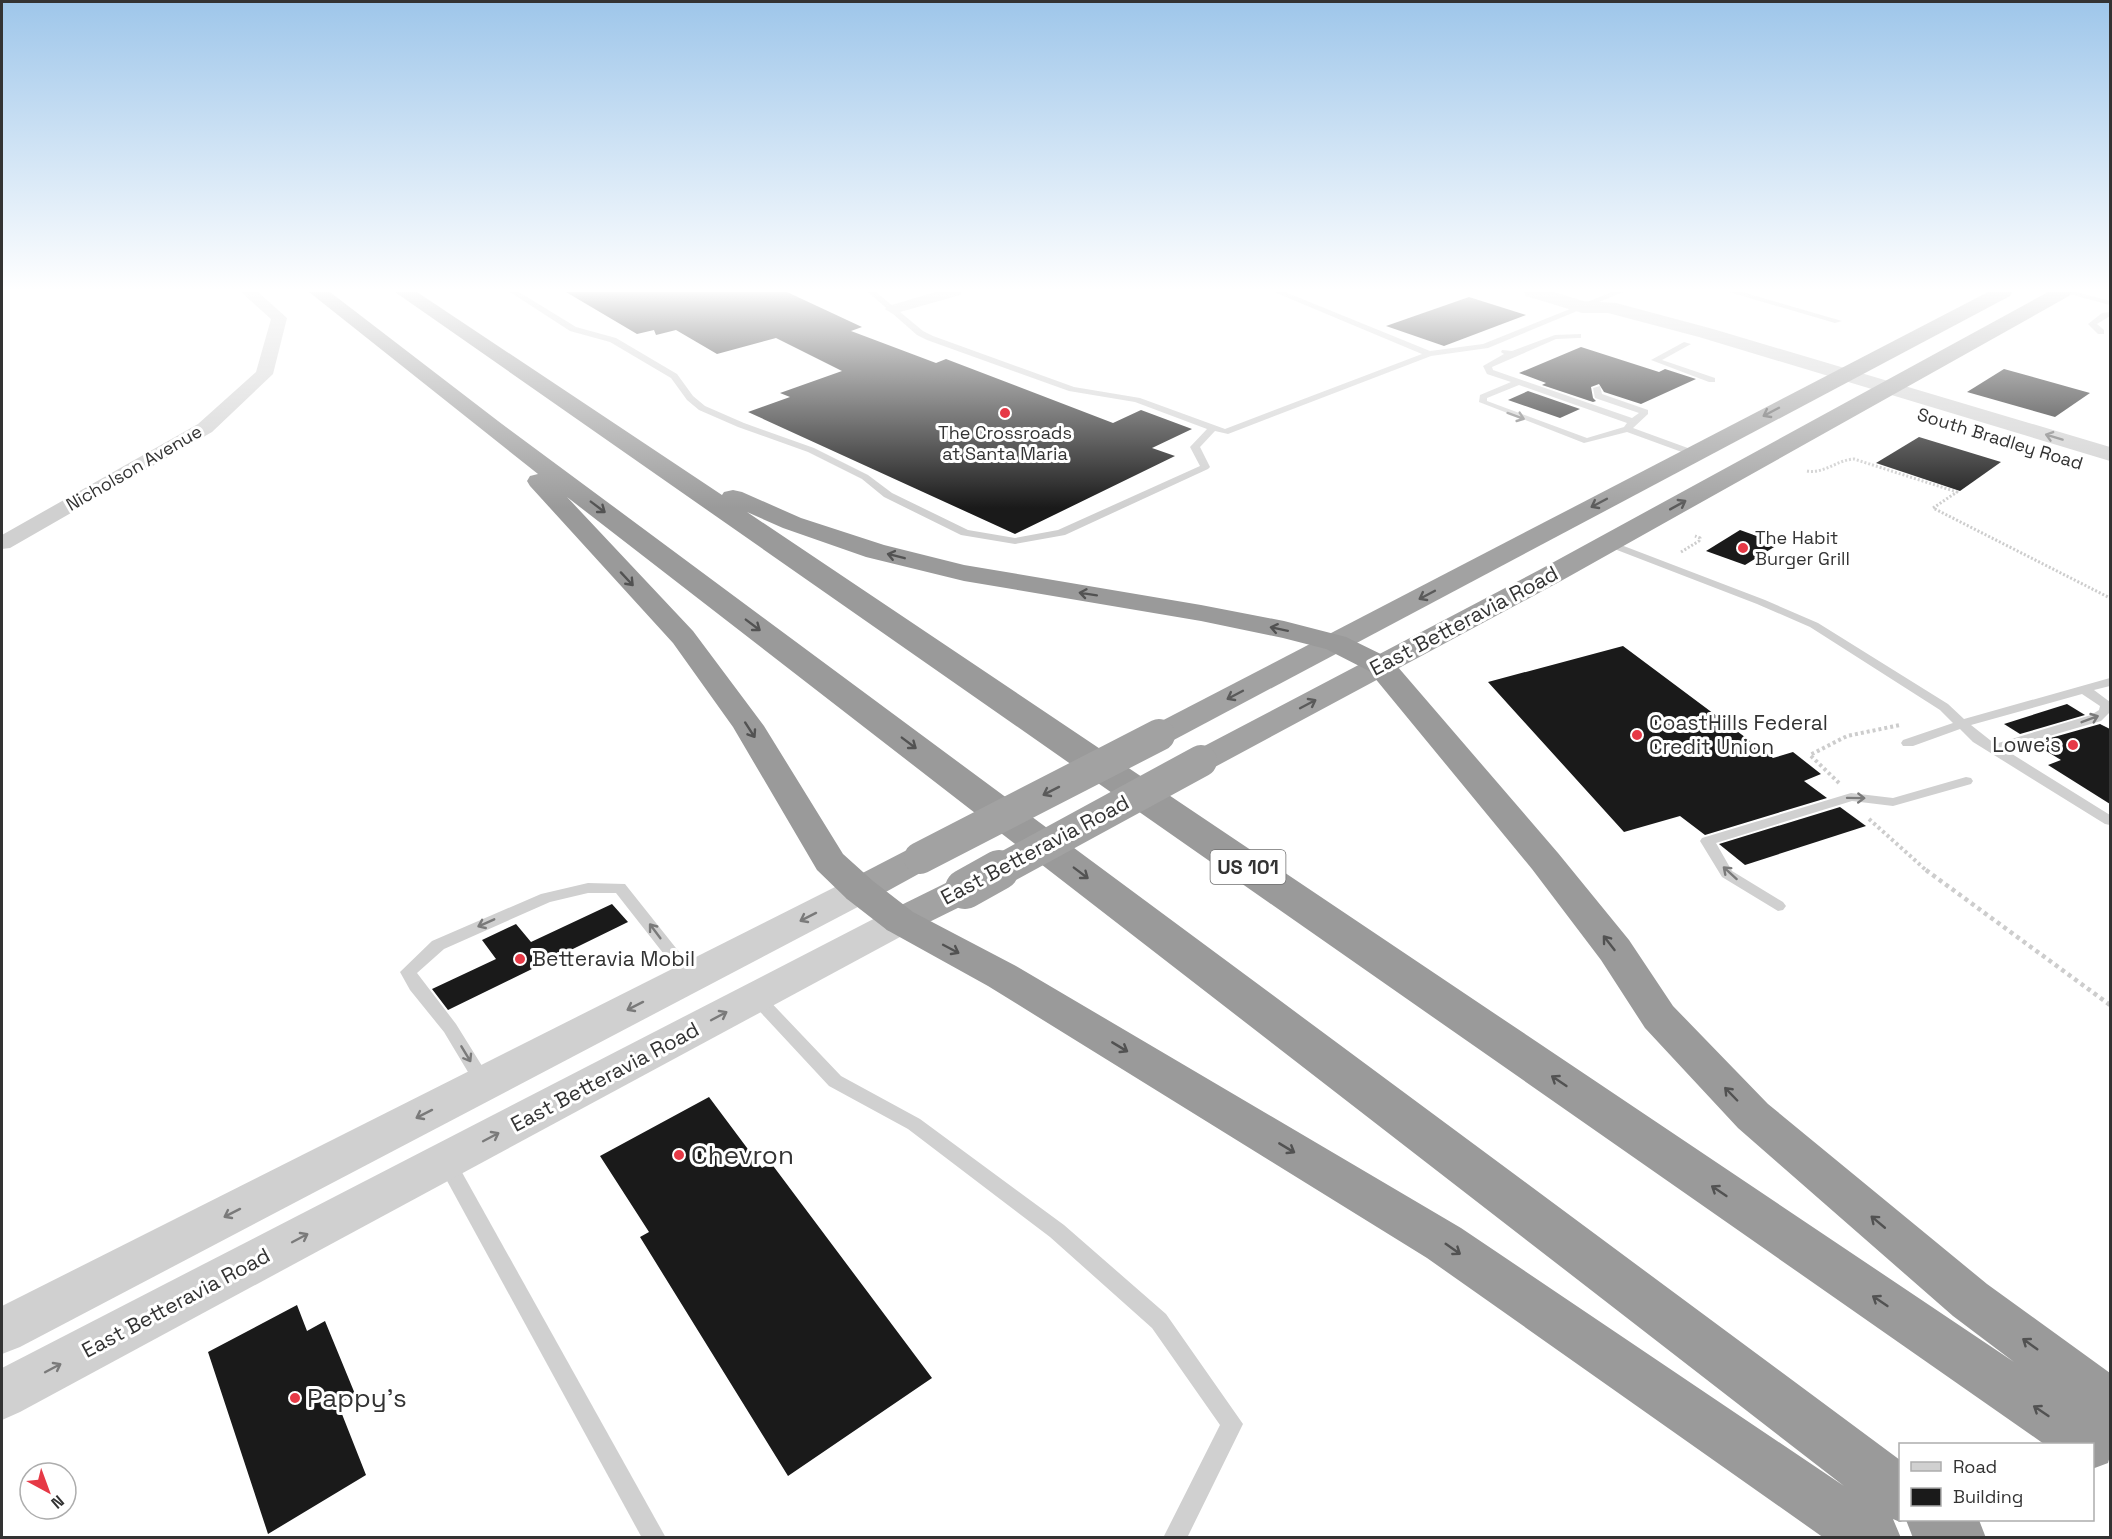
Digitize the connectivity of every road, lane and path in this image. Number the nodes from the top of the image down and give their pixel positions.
1 (267, 364) edge
2 (410, 364) edge
3 (511, 364) edge
4 (653, 364) edge
5 (1002, 364) edge
6 (1403, 364) edge
7 (1492, 364) edge
8 (1665, 364) edge
9 (1768, 364) edge
10 (1784, 364) edge
11 (1865, 364) edge
12 (1935, 364) edge
13 (1712, 380) dead end
14 (1834, 380) junction
15 (1519, 382) junction
16 (1597, 388) dead end
17 (1891, 388) junction
18 (1871, 400) junction
19 (1630, 425) junction
20 (490, 426) junction
21 (1213, 428) junction
22 (609, 430) junction
23 (1693, 453) junction
24 (2110, 454) edge
25 (1807, 471) dead end
26 (2110, 472) edge
27 (1695, 536) dead end
28 (2, 543) edge
29 (1608, 543) junction
30 (1682, 557) dead end
31 (2110, 598) edge
32 (1336, 643) junction
33 (1380, 665) junction
34 (2110, 682) edge
35 (2084, 690) junction
36 (1906, 723) dead end
37 (1962, 724) junction
38 (1908, 743) dead end
39 (1994, 748) junction
40 (1966, 781) dead end
41 (1851, 796) junction
42 (2110, 821) edge
43 (860, 890) junction
44 (1778, 906) dead end
45 (900, 921) junction
46 (691, 977) junction
47 (756, 997) junction
48 (2110, 1005) edge
49 (483, 1083) junction
50 (446, 1161) junction
51 (2, 1331) edge
52 (2, 1395) edge
53 (2110, 1404) edge
54 (2087, 1443) edge
55 (2094, 1448) edge
56 (2110, 1459) edge
57 (1899, 1493) edge
58 (1935, 1521) edge
59 (655, 1538) edge
60 (1174, 1538) edge
61 (1873, 1538) edge
62 (1958, 1538) edge

1 - 28 street, Nicholson Avenue
2 - 20 highway
3 - 22 highway, US 101
4 - 21 lane
5 - 21 lane
6 - 21 lane
7 - 15 lane
8 - 13 lane
9 - 14 street, South Bradley Road
10 - 14 street, South Bradley Road
11 - 14 highway, East Betteravia Road
12 - 17 highway, East Betteravia Road
14 - 17 street, South Bradley Road
14 - 18 street, South Bradley Road
14 -> 23 highway, East Betteravia Road
15 - 19 lane
15 -> 19 lane
16 - 19 lane
17 - 18 highway, East Betteravia Road
24 -> 17 street, South Bradley Road
18 - 26 street, South Bradley Road
29 -> 18 highway, East Betteravia Road
19 - 23 lane
20 -> 43 highway
20 -> 57 highway
32 -> 22 highway
54 -> 22 highway, US 101
23 -> 32 highway, East Betteravia Road
25 - 31 path
27 - 30 path
29 - 33 highway, East Betteravia Road
29 - 37 lane
32 - 33 highway
32 -> 43 highway, East Betteravia Road, bridge
45 -> 33 highway, East Betteravia Road, bridge
53 -> 33 highway
34 - 35 lane
35 - 37 lane
39 -> 35 lane
36 - 41 path
37 - 38 lane
37 - 39 lane
39 - 42 lane
41 -> 40 lane
44 -> 41 lane
41 - 48 path
43 - 45 highway
43 -> 46 street, East Betteravia Road
45 - 47 street, East Betteravia Road
45 -> 61 highway
46 -> 49 street, East Betteravia Road
46 -> 49 lane
50 -> 47 street, East Betteravia Road
47 - 60 lane
49 -> 51 street, East Betteravia Road
52 -> 50 street, East Betteravia Road
50 - 59 lane
55 - 56 highway, US 101
58 - 62 highway

